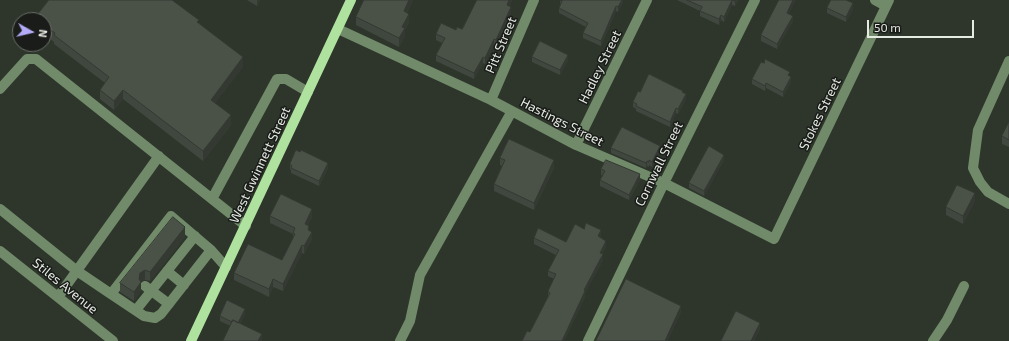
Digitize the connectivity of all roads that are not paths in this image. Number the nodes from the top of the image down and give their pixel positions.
1 (351, 0) edge
2 (534, 0) edge
3 (647, 0) edge
4 (755, 0) edge
5 (875, 0) edge
6 (887, 3) edge
7 (338, 29) junction
8 (1009, 61) edge
9 (0, 90) edge
10 (308, 92) junction
11 (491, 100) junction
12 (512, 111) junction
13 (576, 145) junction
14 (159, 156) junction
15 (664, 183) junction
16 (212, 199) junction
17 (1009, 204) edge
18 (0, 209) edge
19 (246, 226) junction
20 (195, 236) junction
21 (774, 239) joint
22 (0, 250) edge
23 (211, 250) junction
24 (226, 267) junction
25 (77, 271) junction
26 (167, 271) junction
27 (184, 285) junction
28 (964, 286) dead end
29 (148, 289) junction
30 (111, 294) junction
31 (58, 297) junction
32 (169, 304) junction
33 (136, 310) junction
34 (113, 341) edge
35 (191, 341) edge
36 (400, 341) edge
37 (588, 341) edge
38 (933, 341) edge

1 - 7 main road, West Gwinnett Street
2 - 11 street, Pitt Street
3 - 13 street, Hadley Street
4 - 15 street, Cornwall Street
5 - 6 street
6 - 21 street, Stokes Street
7 - 10 main road, West Gwinnett Street
7 - 11 street, Hastings Street
8 - 17 street
9 - 14 street
10 - 16 street
10 - 19 main road, West Gwinnett Street
11 - 12 street, Hastings Street
12 - 13 street, Hastings Street
12 - 36 street
13 - 15 street, Hastings Street
14 - 16 street
14 - 25 street
15 - 21 street, Hastings Street
15 - 37 street, Cornwall Street
16 - 19 street
18 - 25 street
19 - 24 main road, West Gwinnett Street
20 - 23 street
20 - 26 street
20 - 30 street
22 - 31 street, Stiles Avenue
23 - 24 street
23 - 27 street
24 - 35 main road, West Gwinnett Street
25 - 30 street
25 - 31 street
26 - 27 street
26 - 29 street
27 - 32 street
28 - 38 street
29 - 32 street
29 - 33 street
30 - 33 street
31 - 34 street, Stiles Avenue
32 - 33 street

